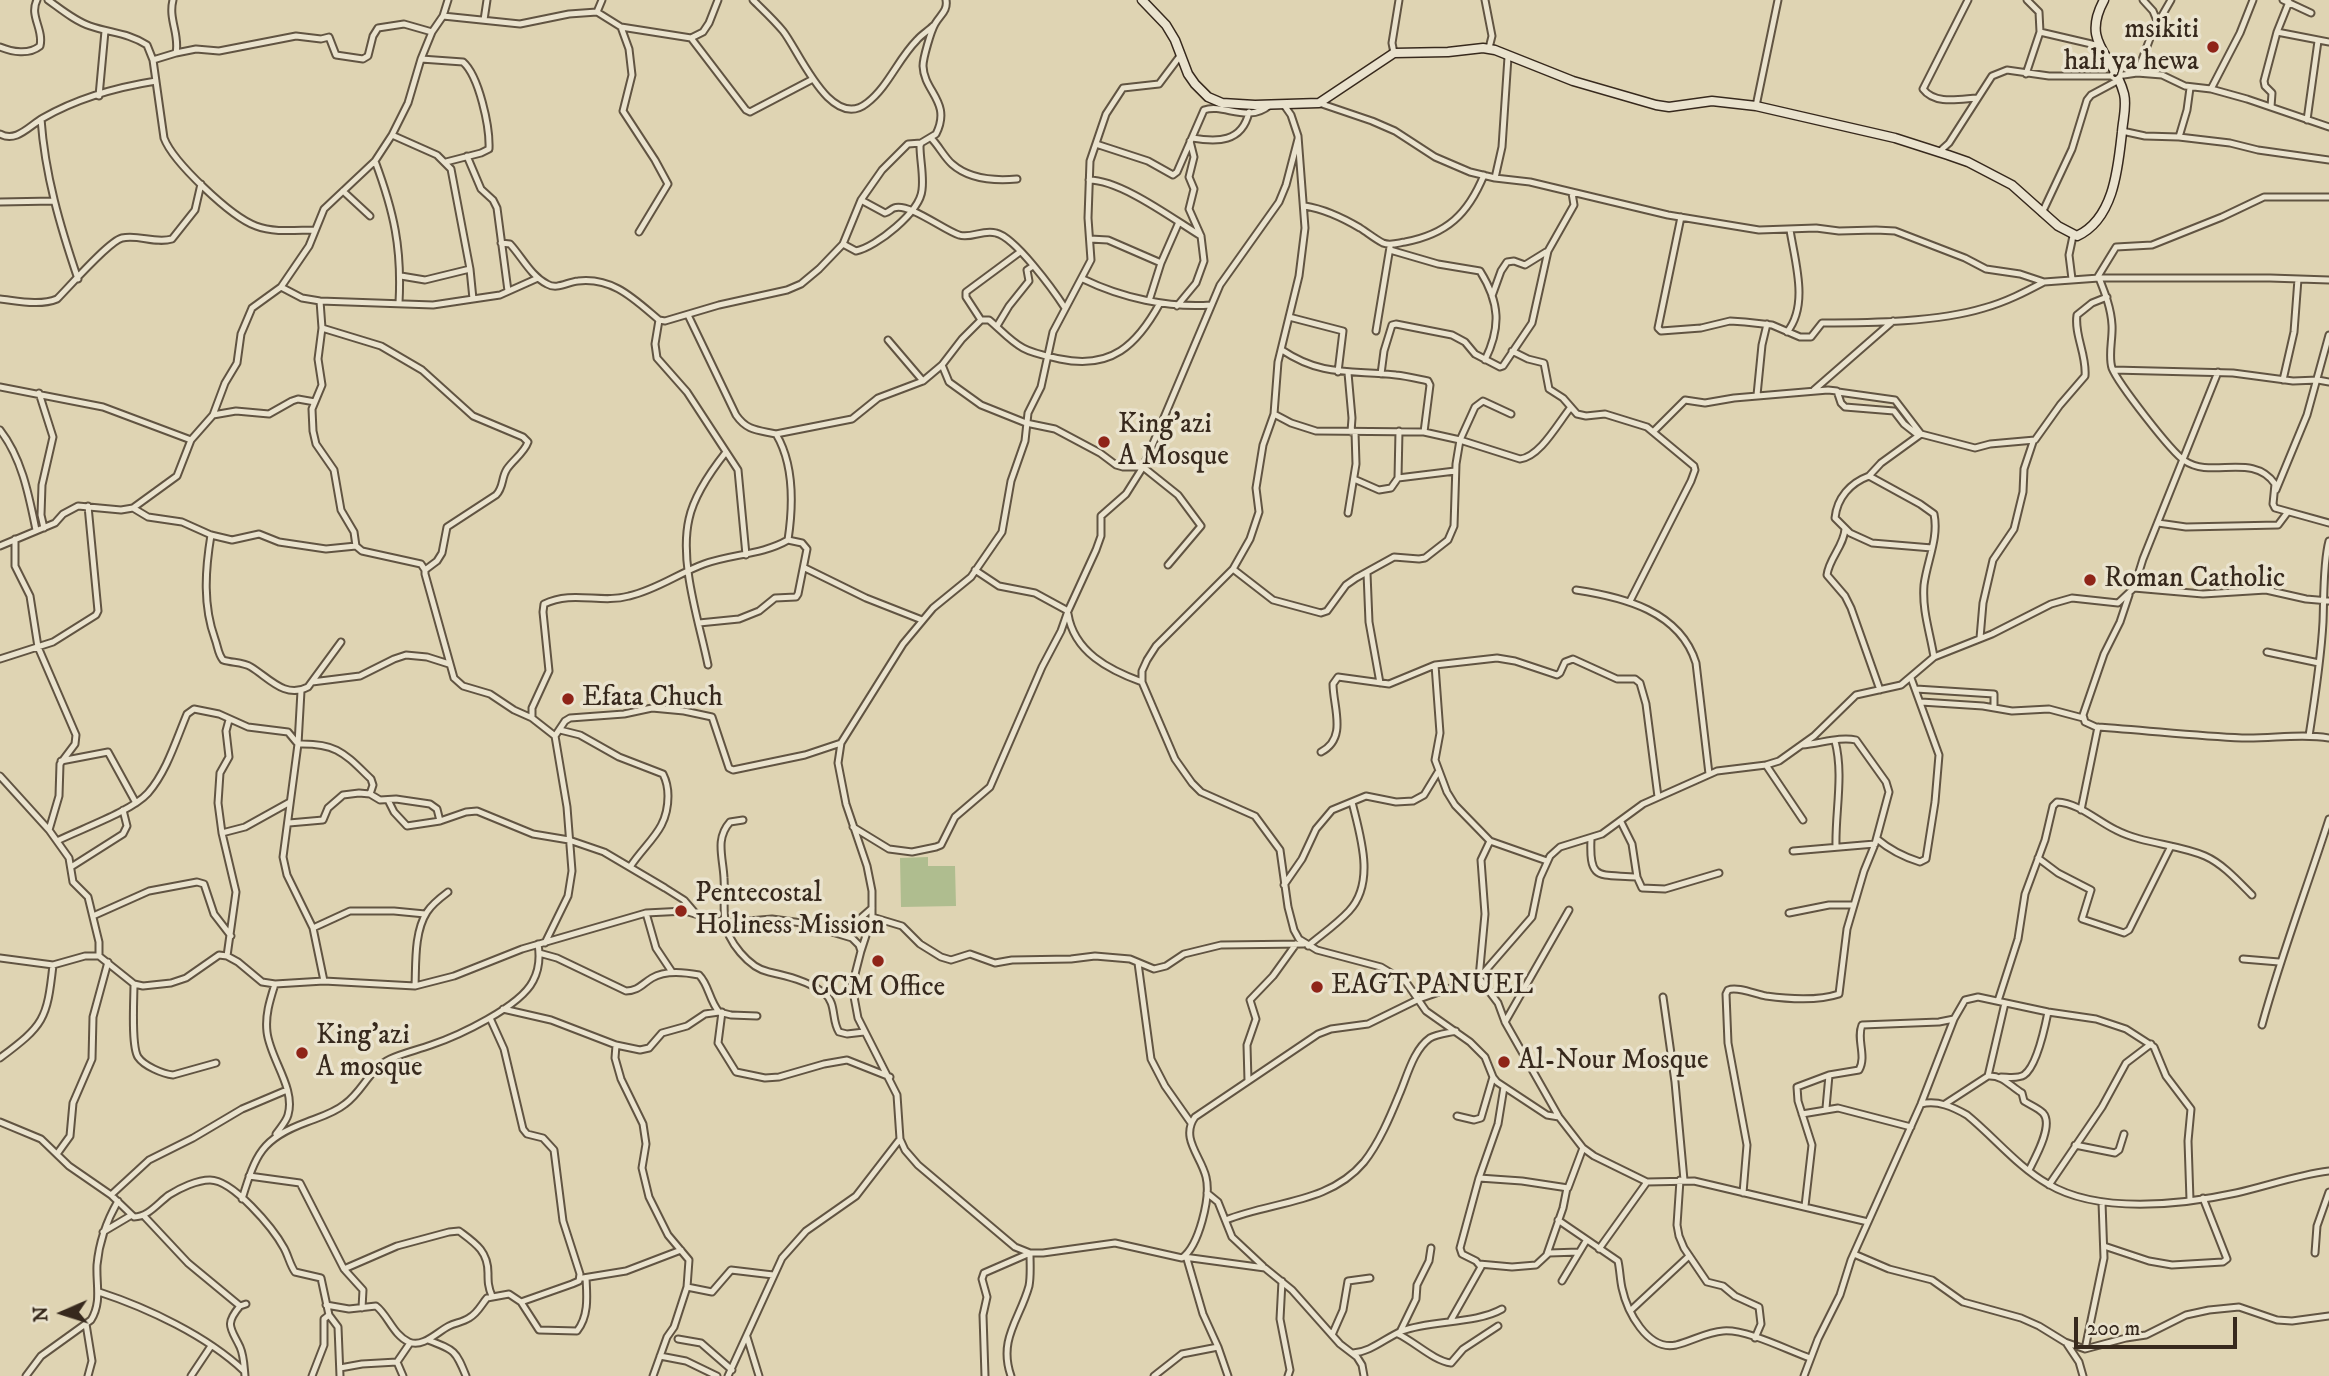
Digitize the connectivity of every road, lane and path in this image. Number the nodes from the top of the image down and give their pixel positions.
1 (37, 0) edge
2 (48, 0) edge
3 (173, 0) edge
4 (448, 0) edge
5 (487, 0) edge
6 (602, 0) edge
7 (718, 0) edge
8 (753, 0) edge
9 (946, 0) edge
10 (1142, 0) edge
11 (1399, 0) edge
12 (1485, 0) edge
13 (1779, 0) edge
14 (1968, 0) edge
15 (2027, 0) edge
16 (2104, 0) edge
17 (2143, 0) edge
18 (2171, 0) edge
19 (2253, 0) edge
20 (2286, 1) edge
21 (2297, 3) edge
22 (597, 12) junction
23 (2311, 13) dead end
24 (443, 16) junction
25 (484, 20) junction
26 (2158, 23) junction
27 (933, 26) junction
28 (621, 27) junction
29 (105, 31) junction
30 (432, 32) junction
31 (2040, 32) junction
32 (2277, 32) junction
33 (691, 38) junction
34 (2318, 41) junction
35 (2329, 42) edge
36 (2100, 46) junction
37 (0, 47) edge
38 (1489, 48) junction
39 (1394, 53) junction
40 (176, 54) junction
41 (1180, 56) junction
42 (1508, 57) junction
43 (421, 59) junction
44 (153, 60) junction
45 (2137, 73) junction
46 (2026, 74) junction
47 (2118, 78) junction
48 (813, 79) junction
49 (156, 81) junction
50 (2190, 88) junction
51 (2211, 89) junction
52 (99, 96) junction
53 (1977, 98) junction
54 (1319, 103) junction
55 (1270, 105) junction
56 (1284, 105) junction
57 (1756, 106) junction
58 (2271, 107) junction
59 (1249, 112) junction
60 (41, 119) junction
61 (2306, 120) junction
62 (2329, 127) edge
63 (2122, 131) junction
64 (0, 134) edge
65 (392, 135) junction
66 (1298, 136) junction
67 (2179, 137) junction
68 (931, 138) junction
69 (1191, 140) junction
70 (921, 143) junction
71 (1096, 144) junction
72 (1939, 152) junction
73 (467, 156) junction
74 (2329, 160) edge
75 (375, 161) junction
76 (446, 162) junction
77 (1483, 175) junction
78 (1495, 178) junction
79 (1017, 179) dead end
80 (1089, 180) junction
81 (201, 184) junction
82 (344, 191) junction
83 (1572, 193) junction
84 (2329, 198) edge
85 (861, 200) junction
86 (54, 201) junction
87 (0, 202) edge
88 (1305, 206) junction
89 (913, 212) junction
90 (2042, 213) junction
91 (370, 216) dead end
92 (1681, 217) junction
93 (1179, 222) junction
94 (315, 230) junction
95 (1790, 230) junction
96 (639, 232) dead end
97 (1201, 236) junction
98 (2073, 236) junction
99 (1090, 239) junction
100 (501, 243) junction
101 (843, 244) junction
102 (1390, 247) junction
103 (1548, 251) junction
104 (1020, 252) junction
105 (1161, 263) junction
106 (1033, 266) junction
107 (470, 269) junction
108 (401, 276) junction
109 (538, 278) junction
110 (2098, 278) junction
111 (78, 279) junction
112 (1083, 279) junction
113 (2072, 279) junction
114 (2298, 279) junction
115 (2329, 280) edge
116 (2044, 282) junction
117 (281, 287) junction
118 (508, 291) junction
119 (1492, 296) junction
120 (2107, 297) junction
121 (0, 299) edge
122 (473, 299) junction
123 (1149, 301) junction
124 (320, 302) junction
125 (399, 303) junction
126 (1160, 303) junction
127 (1211, 305) junction
128 (1177, 306) junction
129 (1065, 309) junction
130 (688, 315) junction
131 (1289, 317) junction
132 (659, 320) junction
133 (981, 320) junction
134 (1893, 321) junction
135 (1767, 324) junction
136 (997, 326) junction
137 (322, 328) junction
138 (1376, 331) dead end
139 (1787, 332) junction
140 (2329, 335) edge
141 (888, 340) dead end
142 (1282, 350) junction
143 (1512, 351) junction
144 (1049, 356) junction
145 (1485, 360) junction
146 (942, 365) junction
147 (2113, 370) junction
148 (1338, 372) junction
149 (2218, 372) junction
150 (1348, 373) junction
151 (1381, 374) junction
152 (2283, 380) junction
153 (2318, 380) junction
154 (923, 381) junction
155 (2329, 382) edge
156 (0, 387) edge
157 (1813, 391) junction
158 (1838, 392) junction
159 (39, 393) junction
160 (1757, 395) junction
161 (315, 402) junction
162 (1571, 407) junction
163 (1274, 414) junction
164 (1511, 414) dead end
165 (213, 415) junction
166 (1026, 423) junction
167 (0, 430) edge
168 (1399, 431) junction
169 (1353, 432) junction
170 (1424, 432) junction
171 (1653, 432) junction
172 (776, 434) junction
173 (1919, 434) junction
174 (191, 440) junction
175 (1460, 440) junction
176 (2033, 442) junction
177 (726, 452) junction
178 (2183, 460) junction
179 (1143, 467) junction
180 (1455, 471) junction
181 (1869, 476) junction
182 (1398, 478) junction
183 (1354, 480) junction
184 (2276, 490) junction
185 (88, 506) junction
186 (133, 508) junction
187 (1348, 513) dead end
188 (2287, 513) junction
189 (2158, 523) junction
190 (2329, 523) edge
191 (44, 528) junction
192 (1845, 529) junction
193 (36, 530) junction
194 (211, 535) junction
195 (15, 539) junction
196 (788, 540) junction
197 (2329, 541) edge
198 (0, 546) edge
199 (356, 546) junction
200 (1932, 548) junction
201 (746, 555) junction
202 (1168, 565) dead end
203 (805, 568) junction
204 (1233, 569) junction
205 (425, 570) junction
206 (975, 570) junction
207 (689, 572) junction
208 (1367, 573) junction
209 (2134, 588) junction
210 (1577, 590) dead end
211 (2129, 595) junction
212 (1630, 601) junction
213 (2326, 601) edge
214 (1068, 611) junction
215 (922, 620) junction
216 (699, 623) junction
217 (1980, 638) junction
218 (341, 642) dead end
219 (38, 647) junction
220 (2267, 652) dead end
221 (1934, 657) junction
222 (0, 659) edge
223 (2319, 663) junction
224 (449, 664) junction
225 (708, 665) dead end
226 (1435, 665) junction
227 (1911, 678) junction
228 (312, 682) junction
229 (1142, 682) junction
230 (1380, 683) junction
231 (1916, 689) junction
232 (1881, 690) junction
233 (301, 691) junction
234 (1921, 702) junction
235 (1994, 708) junction
236 (532, 718) junction
237 (2084, 718) junction
238 (229, 720) junction
239 (2098, 727) junction
240 (560, 730) junction
241 (555, 736) junction
242 (2309, 736) junction
243 (2329, 738) edge
244 (1835, 741) junction
245 (841, 743) junction
246 (298, 744) junction
247 (1802, 745) junction
248 (1321, 752) dead end
249 (61, 761) junction
250 (1766, 765) junction
251 (1438, 771) junction
252 (1709, 774) junction
253 (0, 776) edge
254 (370, 794) junction
255 (1658, 797) junction
256 (388, 800) junction
257 (290, 802) junction
258 (1352, 802) junction
259 (136, 803) junction
260 (124, 810) junction
261 (2081, 810) junction
262 (2329, 819) edge
263 (743, 820) dead end
264 (1803, 820) dead end
265 (440, 821) junction
266 (1621, 821) junction
267 (289, 822) junction
268 (853, 827) junction
269 (49, 830) junction
270 (222, 833) junction
271 (1591, 839) junction
272 (569, 840) junction
273 (57, 841) junction
274 (1490, 841) junction
275 (1876, 842) junction
276 (2171, 846) junction
277 (1836, 847) junction
278 (1793, 851) dead end
279 (2038, 858) junction
280 (1547, 861) junction
281 (71, 867) junction
282 (630, 867) junction
283 (1719, 873) dead end
284 (1637, 877) junction
285 (1284, 886) junction
286 (448, 892) dead end
287 (2252, 895) dead end
288 (1854, 905) junction
289 (872, 908) junction
290 (1569, 910) dead end
291 (646, 913) junction
292 (1789, 913) dead end
293 (425, 914) junction
294 (696, 914) junction
295 (93, 916) junction
296 (872, 917) junction
297 (725, 923) junction
298 (313, 928) junction
299 (838, 933) junction
300 (231, 936) junction
301 (541, 943) junction
302 (1296, 944) junction
303 (1306, 945) junction
304 (861, 951) junction
305 (539, 953) junction
306 (99, 956) junction
307 (226, 956) junction
308 (0, 958) edge
309 (2243, 960) dead end
310 (108, 962) junction
311 (2279, 962) junction
312 (1138, 963) junction
313 (53, 965) junction
314 (672, 972) junction
315 (1479, 978) junction
316 (324, 981) junction
317 (134, 984) junction
318 (275, 984) junction
319 (415, 986) junction
320 (1663, 997) dead end
321 (1419, 999) junction
322 (2001, 1002) junction
323 (503, 1009) junction
324 (720, 1012) junction
325 (2048, 1012) junction
326 (757, 1016) dead end
327 (490, 1018) junction
328 (1954, 1019) junction
329 (1505, 1022) junction
330 (2262, 1025) dead end
331 (1456, 1031) junction
332 (864, 1032) junction
333 (2151, 1044) junction
334 (616, 1045) junction
335 (0, 1058) edge
336 (216, 1063) dead end
337 (1829, 1075) junction
338 (1988, 1076) junction
339 (890, 1077) junction
340 (1493, 1077) junction
341 (2001, 1077) junction
342 (1248, 1081) junction
343 (1504, 1087) junction
344 (287, 1090) junction
345 (1921, 1104) junction
346 (1945, 1104) junction
347 (1826, 1108) junction
348 (1802, 1114) junction
349 (1457, 1116) dead end
350 (1559, 1117) junction
351 (0, 1122) edge
352 (1191, 1123) junction
353 (1911, 1128) junction
354 (2124, 1134) dead end
355 (274, 1137) junction
356 (901, 1139) junction
357 (2075, 1145) junction
358 (1583, 1147) junction
359 (57, 1154) junction
360 (2029, 1170) junction
361 (2329, 1171) edge
362 (249, 1176) junction
363 (1479, 1178) junction
364 (1682, 1180) junction
365 (1647, 1182) junction
366 (2049, 1185) junction
367 (1567, 1188) junction
368 (1207, 1192) junction
369 (1743, 1192) junction
370 (2329, 1192) edge
371 (111, 1195) junction
372 (2203, 1198) junction
373 (242, 1199) junction
374 (2190, 1200) junction
375 (118, 1201) junction
376 (2102, 1202) junction
377 (1805, 1206) junction
378 (130, 1216) junction
379 (144, 1216) junction
380 (1226, 1220) junction
381 (1558, 1220) junction
382 (1868, 1222) junction
383 (103, 1232) junction
384 (1586, 1241) junction
385 (2104, 1246) junction
386 (1431, 1248) dead end
387 (1599, 1249) junction
388 (681, 1250) junction
389 (1579, 1252) junction
390 (1030, 1253) junction
391 (2315, 1253) dead end
392 (1547, 1254) junction
393 (1854, 1254) junction
394 (1689, 1256) junction
395 (1185, 1258) junction
396 (1479, 1264) junction
397 (1265, 1268) junction
398 (344, 1269) junction
399 (773, 1275) junction
400 (583, 1278) junction
401 (1370, 1278) dead end
402 (1282, 1281) junction
403 (1562, 1281) dead end
404 (687, 1287) junction
405 (99, 1292) junction
406 (492, 1296) junction
407 (521, 1301) junction
408 (326, 1305) junction
409 (362, 1308) junction
410 (1502, 1309) dead end
411 (1630, 1311) junction
412 (329, 1315) junction
413 (2329, 1316) edge
414 (1451, 1321) junction
415 (86, 1324) junction
416 (1498, 1326) dead end
417 (1399, 1333) junction
418 (1332, 1335) junction
419 (747, 1337) junction
420 (1755, 1338) junction
421 (678, 1339) dead end
422 (428, 1340) junction
423 (2065, 1342) junction
424 (410, 1343) junction
425 (211, 1346) junction
426 (1218, 1347) junction
427 (2085, 1349) junction
428 (1352, 1353) junction
429 (660, 1356) junction
430 (1810, 1358) junction
431 (397, 1362) junction
432 (340, 1368) junction
433 (732, 1370) junction
434 (244, 1374) edge
435 (26, 1376) edge
436 (88, 1376) edge
437 (191, 1376) edge
438 (312, 1376) edge
439 (340, 1376) edge
440 (403, 1376) edge
441 (467, 1376) edge
442 (653, 1376) edge
443 (717, 1376) edge
444 (728, 1376) edge
445 (759, 1376) edge
446 (985, 1376) edge
447 (1011, 1376) edge
448 (1154, 1376) edge
449 (1228, 1376) edge
450 (1288, 1376) edge
451 (1364, 1376) edge
452 (1804, 1376) edge
453 (2083, 1376) edge

1 - 37 street
2 - 29 street
3 - 40 street
4 - 24 street
5 - 25 street
6 - 22 street
7 - 33 street
8 - 48 street
9 - 27 street
10 - 41 street
11 - 39 street
12 - 38 street
13 - 57 street
14 - 53 street
15 - 31 street
16 - 36 street
17 - 26 street
18 - 26 street
19 - 51 street
20 - 21 street
20 - 32 street
21 - 23 street
22 - 25 street
22 - 28 street
24 - 25 street
24 - 30 street
26 - 45 street
27 - 48 street
27 - 68 street
28 - 33 street
28 - 96 street
29 - 44 street
29 - 52 street
30 - 40 street
30 - 43 street
31 - 36 street
31 - 46 street
32 - 34 street
32 - 58 street
33 - 48 street
34 - 35 street
34 - 61 street
36 - 47 street
38 - 39 street
38 - 42 street
39 - 54 street
40 - 44 street
41 - 55 street
41 - 71 street
42 - 57 street
42 - 78 street
43 - 65 street
43 - 73 street
44 - 49 street
45 - 47 street
45 - 50 street
46 - 47 street
46 - 53 street
47 - 63 street
47 - 90 street
49 - 52 street
49 - 81 street
50 - 51 street
50 - 67 street
51 - 58 street
52 - 60 street
53 - 72 street
54 - 56 street
54 - 77 street
55 - 56 street
55 - 59 street
56 - 66 street
57 - 72 street
58 - 61 street
59 - 69 street
59 - 69 street
60 - 64 street
60 - 86 street
61 - 62 street
63 - 67 street
63 - 98 street
65 - 75 street
65 - 76 street
66 - 88 street
66 - 127 street
67 - 74 street
68 - 70 street
68 - 79 street
69 - 71 street
69 - 97 street
70 - 85 street
70 - 89 street
71 - 80 street
72 - 90 street
73 - 76 street
73 - 100 street
75 - 82 street
75 - 108 street
76 - 107 street
77 - 78 street
77 - 102 street
78 - 83 street
80 - 93 street
80 - 99 street
81 - 94 street
81 - 111 street
82 - 91 street
82 - 94 street
83 - 92 street
83 - 103 street
84 - 110 street
85 - 89 street
85 - 101 street
86 - 87 street
86 - 111 street
88 - 102 street
88 - 131 street
89 - 101 street
89 - 104 street
90 - 98 street
92 - 95 street
92 - 135 street
93 - 97 street
93 - 105 street
94 - 117 street
95 - 116 street
95 - 139 street
97 - 128 street
98 - 113 street
99 - 105 street
99 - 112 street
100 - 109 street
100 - 118 street
101 - 130 street
102 - 119 street
102 - 138 street
103 - 119 street
103 - 143 street
104 - 106 street
104 - 133 street
105 - 123 street
106 - 129 street
106 - 136 street
107 - 108 street
107 - 122 street
108 - 125 street
109 - 118 street
109 - 132 street
110 - 113 street
110 - 114 street
110 - 120 street
111 - 121 street
112 - 123 street
112 - 129 street
113 - 116 street
114 - 115 street
114 - 152 street
116 - 134 street
117 - 124 street
117 - 165 street
118 - 122 street
119 - 145 street
120 - 147 street
120 - 176 street
122 - 125 street
123 - 126 street
124 - 125 street
124 - 137 street
126 - 128 street
126 - 144 street
127 - 128 street
127 - 179 street
129 - 144 street
130 - 132 street
130 - 172 street
131 - 142 street
131 - 148 street
132 - 177 street
133 - 136 street
133 - 146 street
134 - 139 street
134 - 157 street
135 - 139 street
135 - 160 street
136 - 144 street
137 - 161 street
137 - 205 street
140 - 153 street
141 - 154 street
142 - 148 street
142 - 163 street
143 - 145 street
143 - 162 street
144 - 166 street
145 - 151 street
146 - 154 street
146 - 166 street
147 - 149 street
147 - 178 street
148 - 150 street
149 - 152 street
149 - 178 street
150 - 151 street
150 - 169 street
151 - 170 street
152 - 153 street
153 - 155 street
153 - 184 street
154 - 172 street
156 - 159 street
157 - 158 street
157 - 160 street
158 - 173 street
158 - 173 street
159 - 174 street
159 - 191 street
160 - 171 street
161 - 165 street
161 - 199 street
162 - 171 street
162 - 175 street
163 - 169 street
163 - 204 street
164 - 175 street
165 - 174 street
166 - 179 street
166 - 206 street
167 - 193 street
168 - 169 street
168 - 170 street
168 - 182 street
169 - 183 street
170 - 175 street
171 - 212 street
172 - 196 street
173 - 176 street
173 - 181 street
174 - 186 street
175 - 180 street
176 - 217 street
177 - 201 street
177 - 207 street
178 - 184 street
178 - 189 street
179 - 202 street
179 - 214 street
180 - 182 street
180 - 208 street
181 - 192 street
181 - 200 street
182 - 183 street
183 - 187 street
184 - 188 street
185 - 186 street
185 - 191 street
185 - 219 street
186 - 194 street
188 - 189 street
188 - 190 street
189 - 209 street
191 - 193 street
192 - 200 street
192 - 232 street
193 - 195 street
194 - 199 street
194 - 233 street
195 - 198 street
195 - 219 street
196 - 201 street
196 - 203 street
197 - 213 street
199 - 205 street
200 - 221 street
201 - 207 street
203 - 215 street
203 - 216 street
204 - 208 street
204 - 229 street
205 - 224 street
206 - 214 street
206 - 215 street
207 - 216 street
207 - 236 street
208 - 230 street
209 - 211 street
209 - 213 street
210 - 212 street
211 - 217 street
211 - 237 street
212 - 252 street
213 - 223 street
214 - 229 street
214 - 268 street
215 - 245 street
216 - 225 street
217 - 221 street
218 - 228 street
219 - 222 street
219 - 249 street
220 - 223 street
221 - 227 street
223 - 242 street
224 - 228 street
224 - 236 street
226 - 230 street
226 - 251 street
226 - 255 street
227 - 231 street
227 - 232 street
228 - 233 street
229 - 285 street
230 - 248 street
231 - 234 street
231 - 235 street
232 - 247 street
233 - 246 street
234 - 235 street
234 - 275 street
235 - 237 street
236 - 241 street
237 - 239 street
238 - 246 street
238 - 259 street
238 - 270 street
239 - 242 street
239 - 261 street
240 - 241 street
240 - 245 street
240 - 282 street
241 - 272 street
242 - 243 street
244 - 247 street
244 - 275 street
244 - 277 street
245 - 268 street
246 - 254 street
246 - 257 street
247 - 250 street
249 - 259 street
249 - 269 street
250 - 252 street
250 - 264 street
251 - 258 street
251 - 274 street
252 - 255 street
253 - 269 street
254 - 256 street
254 - 267 street
255 - 266 street
256 - 265 street
256 - 265 street
257 - 267 street
257 - 270 street
258 - 285 street
258 - 303 street
259 - 260 street
260 - 273 street
260 - 281 street
261 - 276 street
261 - 279 street
262 - 311 street
263 - 297 street
265 - 272 street
266 - 271 street
266 - 284 street
267 - 298 street
268 - 289 street
269 - 273 street
270 - 300 street
271 - 280 street
271 - 284 street
272 - 282 street
272 - 301 street
273 - 281 street
274 - 280 street
274 - 315 street
275 - 277 street
275 - 288 street
276 - 279 street
276 - 287 street
277 - 278 street
279 - 322 street
280 - 315 street
281 - 295 street
282 - 294 street
283 - 284 street
285 - 303 street
286 - 293 street
288 - 292 street
288 - 369 street
289 - 296 street
289 - 299 street
290 - 329 street
291 - 294 street
291 - 301 street
291 - 314 street
293 - 298 street
293 - 319 street
294 - 297 street
295 - 300 street
295 - 306 street
296 - 304 street
296 - 312 street
297 - 299 street
297 - 332 street
298 - 316 street
299 - 304 street
300 - 307 street
301 - 305 street
301 - 319 street
302 - 303 street
302 - 312 street
302 - 342 street
303 - 321 street
304 - 332 street
305 - 314 street
305 - 323 street
306 - 310 street
306 - 313 street
307 - 317 street
307 - 318 street
308 - 313 street
309 - 311 street
310 - 317 street
310 - 359 street
311 - 330 street
312 - 352 street
313 - 335 street
314 - 324 street
315 - 321 street
315 - 329 street
316 - 318 street
316 - 319 street
317 - 336 street
318 - 344 street
320 - 364 street
321 - 331 street
321 - 342 street
322 - 325 street
322 - 328 street
322 - 338 street
323 - 327 street
323 - 334 street
324 - 326 street
324 - 334 street
324 - 339 street
325 - 333 street
325 - 341 street
327 - 355 street
327 - 400 street
328 - 337 street
328 - 345 street
329 - 350 street
331 - 340 street
331 - 380 street
332 - 339 street
333 - 357 street
333 - 374 street
334 - 388 street
337 - 347 street
337 - 348 street
338 - 341 street
338 - 346 street
339 - 356 street
340 - 343 street
340 - 349 street
341 - 360 street
342 - 352 street
343 - 350 street
343 - 363 street
344 - 355 street
344 - 371 street
345 - 346 street
345 - 353 street
346 - 360 street
347 - 348 street
347 - 353 street
348 - 377 street
350 - 358 street
351 - 359 street
352 - 368 street
353 - 382 street
354 - 357 street
355 - 362 street
356 - 390 street
356 - 399 street
357 - 366 street
358 - 365 street
358 - 367 street
359 - 371 street
360 - 366 street
361 - 372 street
362 - 373 street
362 - 398 street
363 - 367 street
363 - 396 street
364 - 365 street
364 - 369 street
364 - 394 street
365 - 387 street
366 - 376 street
367 - 381 street
368 - 380 street
368 - 395 street
369 - 377 street
370 - 391 street
371 - 375 street
372 - 374 street
372 - 385 street
373 - 379 street
373 - 408 street
374 - 376 street
375 - 378 street
375 - 383 street
376 - 385 street
377 - 382 street
378 - 379 street
378 - 383 street
379 - 434 street
380 - 397 street
381 - 384 street
381 - 392 street
382 - 393 street
383 - 405 street
384 - 387 street
384 - 389 street
385 - 427 street
386 - 417 street
387 - 411 street
388 - 400 street
388 - 404 street
389 - 392 street
389 - 403 street
390 - 395 street
390 - 446 street
390 - 447 street
392 - 396 street
393 - 423 street
393 - 430 street
394 - 411 street
394 - 420 street
395 - 397 street
395 - 426 street
396 - 414 street
397 - 402 street
398 - 406 street
398 - 409 street
399 - 404 street
399 - 419 street
400 - 407 street
400 - 407 street
401 - 418 street
402 - 418 street
402 - 450 street
404 - 429 street
405 - 415 street
405 - 425 street
406 - 407 street
406 - 422 street
408 - 409 street
408 - 412 street
409 - 424 street
410 - 414 street
411 - 420 street
412 - 432 street
412 - 438 street
413 - 427 street
414 - 417 street
415 - 435 street
415 - 436 street
416 - 417 street
417 - 428 street
418 - 428 street
419 - 433 street
419 - 445 street
420 - 430 street
421 - 433 street
422 - 424 street
422 - 441 street
423 - 427 street
423 - 453 street
424 - 431 street
425 - 434 street
425 - 437 street
426 - 448 street
426 - 449 street
428 - 451 street
429 - 442 street
429 - 443 street
430 - 452 street
431 - 432 street
431 - 440 street
432 - 439 street
433 - 444 street

